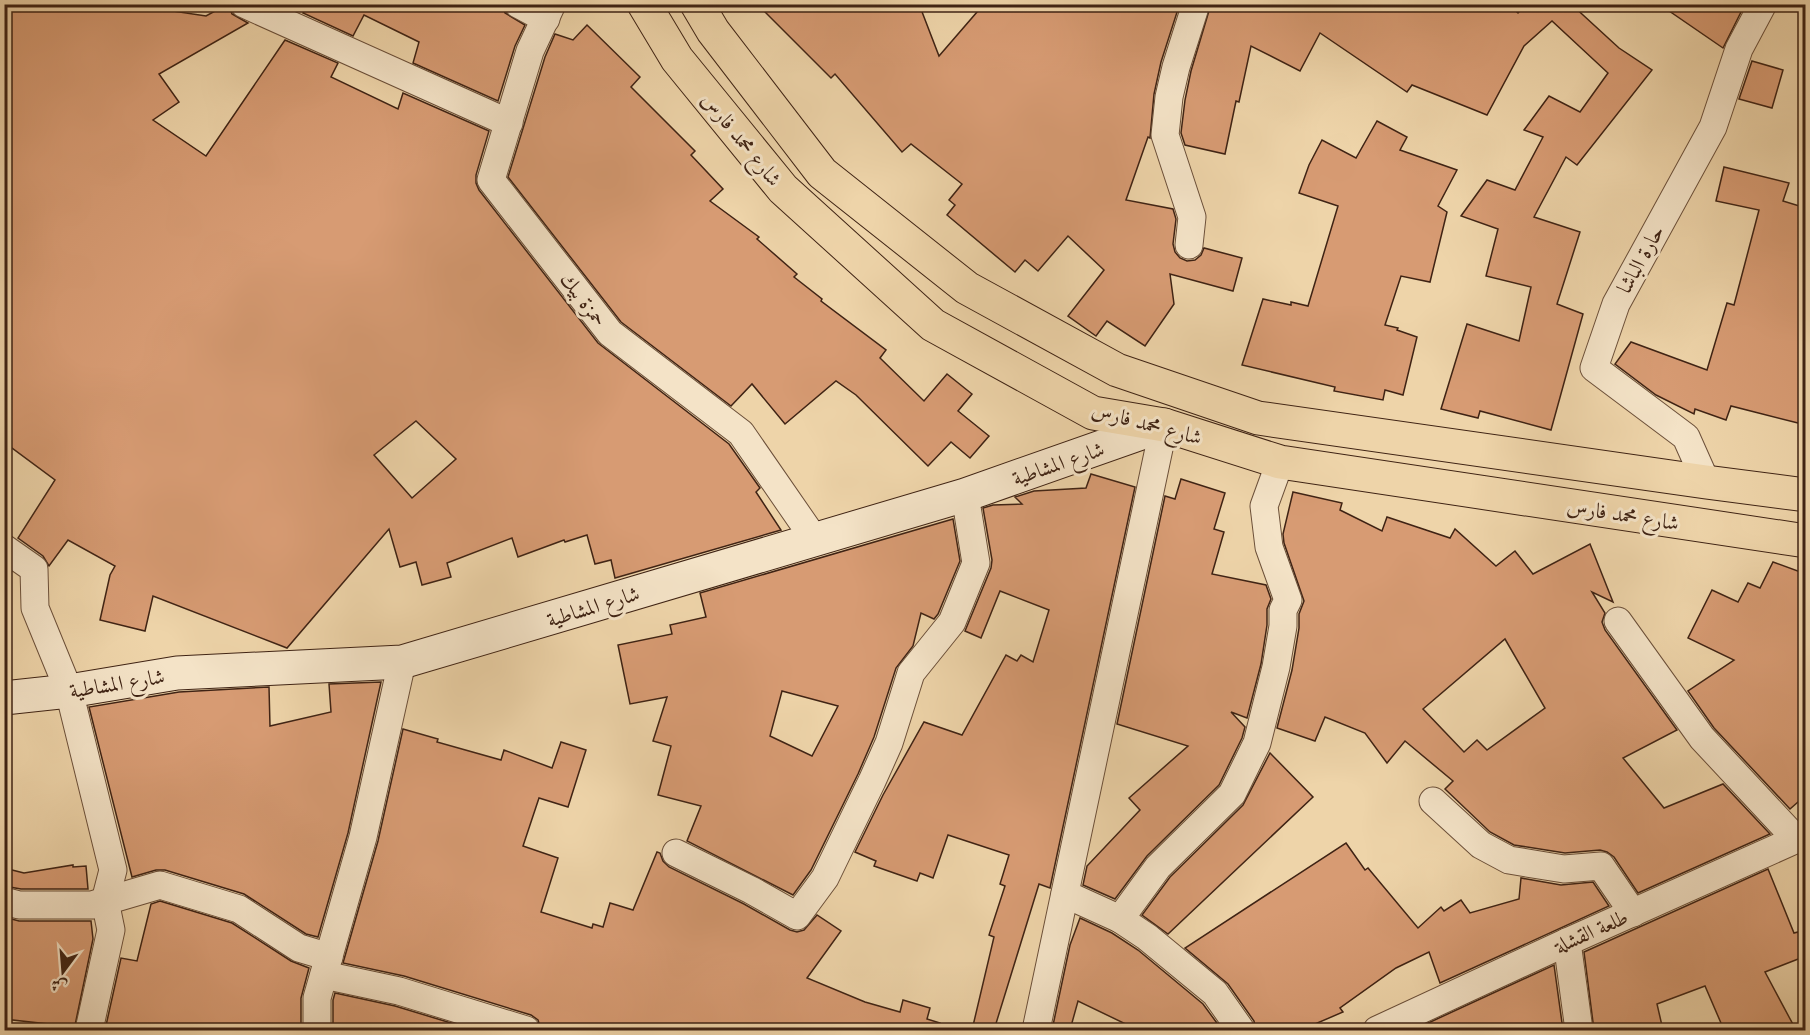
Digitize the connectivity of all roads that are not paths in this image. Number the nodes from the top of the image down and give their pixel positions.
1 (244, 4) edge
2 (518, 4) edge
3 (644, 4) edge
4 (697, 4) edge
5 (1196, 4) edge
6 (1763, 4) edge
7 (549, 12) edge
8 (508, 123) junction
9 (1189, 245) dead end
10 (1164, 425) junction
11 (1280, 462) junction
12 (1706, 482) junction
13 (964, 495) junction
14 (1806, 495) edge
15 (815, 540) junction
16 (1806, 541) edge
17 (4, 548) edge
18 (1617, 621) dead end
19 (402, 663) junction
20 (69, 691) junction
21 (4, 698) edge
22 (1433, 801) dead end
23 (1801, 837) edge
24 (676, 853) dead end
25 (1065, 894) junction
26 (4, 901) edge
27 (105, 902) junction
28 (1632, 913) junction
29 (1120, 919) junction
30 (1568, 942) junction
31 (326, 966) junction
32 (89, 1030) edge
33 (317, 1030) edge
34 (526, 1030) edge
35 (1036, 1030) edge
36 (1241, 1030) edge
37 (1377, 1030) edge
38 (1579, 1030) edge

1 - 8 street
2 - 7 street
3 - 10 main road, شارع محمد فارس
4 - 12 main road, شارع محمد فارس
5 - 9 street
6 - 12 street, حارة الباشا
7 - 8 street, حمزة بيك
8 - 15 street, حمزة بيك
10 - 11 main road, شارع محمد فارس
10 - 13 main road, شارع المشاطية
10 - 25 street
11 - 16 main road, شارع محمد فارس
11 - 29 street
12 - 14 main road, شارع محمد فارس
13 - 15 main road, شارع المشاطية
13 - 24 street
15 - 19 main road, شارع المشاطية
17 - 20 street
18 - 23 street
19 - 20 main road, شارع المشاطية
19 - 31 street
20 - 21 main road, شارع المشاطية
20 - 27 street
22 - 28 street
23 - 28 street, طلعة القشلة
25 - 29 street
25 - 35 street
26 - 27 street
27 - 31 street
27 - 32 street
28 - 30 street, طلعة القشلة
29 - 36 street
30 - 37 street, طلعة القشلة
30 - 38 street
31 - 33 street
31 - 34 street

